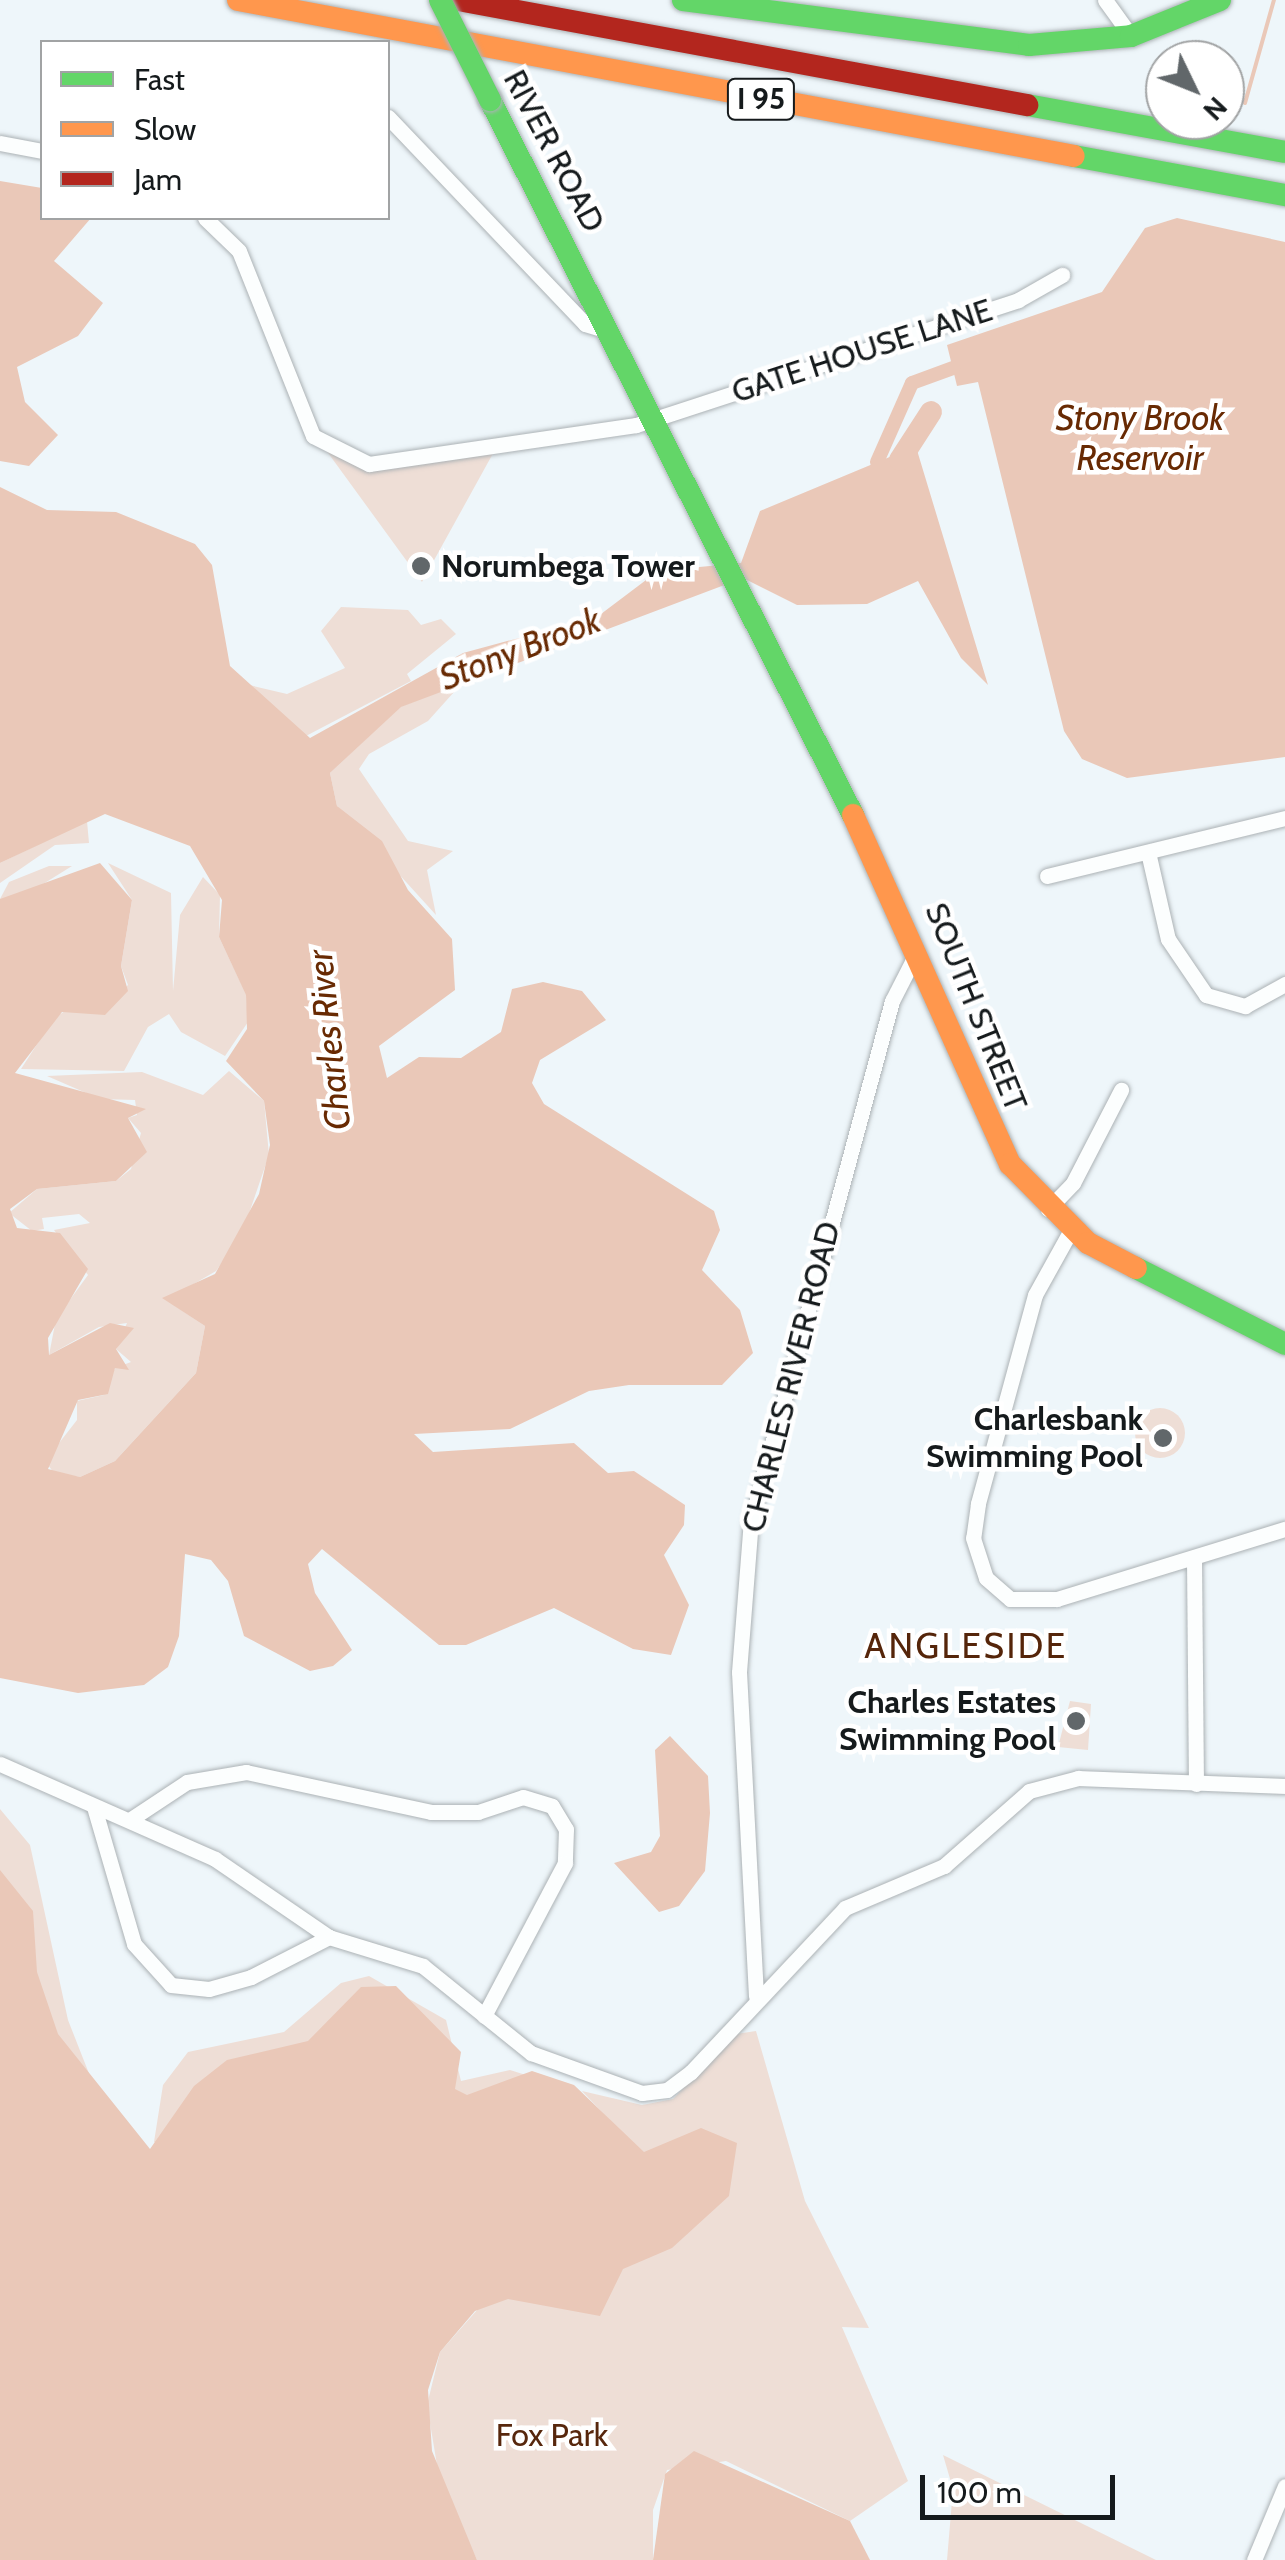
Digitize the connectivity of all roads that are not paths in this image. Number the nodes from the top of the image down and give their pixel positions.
1 (238, 0) edge
2 (440, 0) edge
3 (458, 0) edge
4 (683, 0) edge
5 (1105, 0) edge
6 (1220, 0) edge
7 (1131, 36) junction
8 (390, 119) edge
9 (0, 143) edge
10 (40, 150) edge
11 (1285, 152) edge
12 (1285, 196) edge
13 (207, 220) edge
14 (1062, 275) dead end
15 (611, 332) junction
16 (657, 418) junction
17 (739, 574) joint
18 (1285, 818) edge
19 (1148, 852) junction
20 (1047, 876) dead end
21 (917, 952) junction
22 (1285, 984) edge
23 (1120, 1090) dead end
24 (1048, 1208) junction
25 (1071, 1230) junction
26 (1285, 1344) edge
27 (1285, 1529) edge
28 (1194, 1558) junction
29 (0, 1764) edge
30 (1196, 1784) junction
31 (1285, 1786) edge
32 (94, 1806) junction
33 (131, 1820) junction
34 (329, 1937) junction
35 (756, 1996) junction
36 (484, 2016) junction
37 (1285, 2486) edge
38 (1254, 2560) edge

1 - 12 main road, I 95
2 - 15 main road, RIVER ROAD, bridge
3 - 11 main road, I 95
4 - 7 main road
5 - 7 street
6 - 7 main road
8 - 15 street
9 - 10 street
13 - 16 street, GATE HOUSE LANE
14 - 16 street, GATE HOUSE LANE
15 - 16 main road, RIVER ROAD
16 - 17 main road, RIVER ROAD
17 - 21 main road, SOUTH STREET
18 - 19 street
19 - 20 street
19 - 22 street
21 - 24 main road, SOUTH STREET
21 - 35 street, CHARLES RIVER ROAD
23 - 24 street
24 - 25 main road, SOUTH STREET
25 - 26 main road, SOUTH STREET
25 - 28 street
27 - 28 street
28 - 30 street
29 - 32 street
30 - 31 street
30 - 35 street
32 - 33 street
32 - 34 street
33 - 34 street
33 - 36 street
34 - 36 street
35 - 36 street
37 - 38 street

